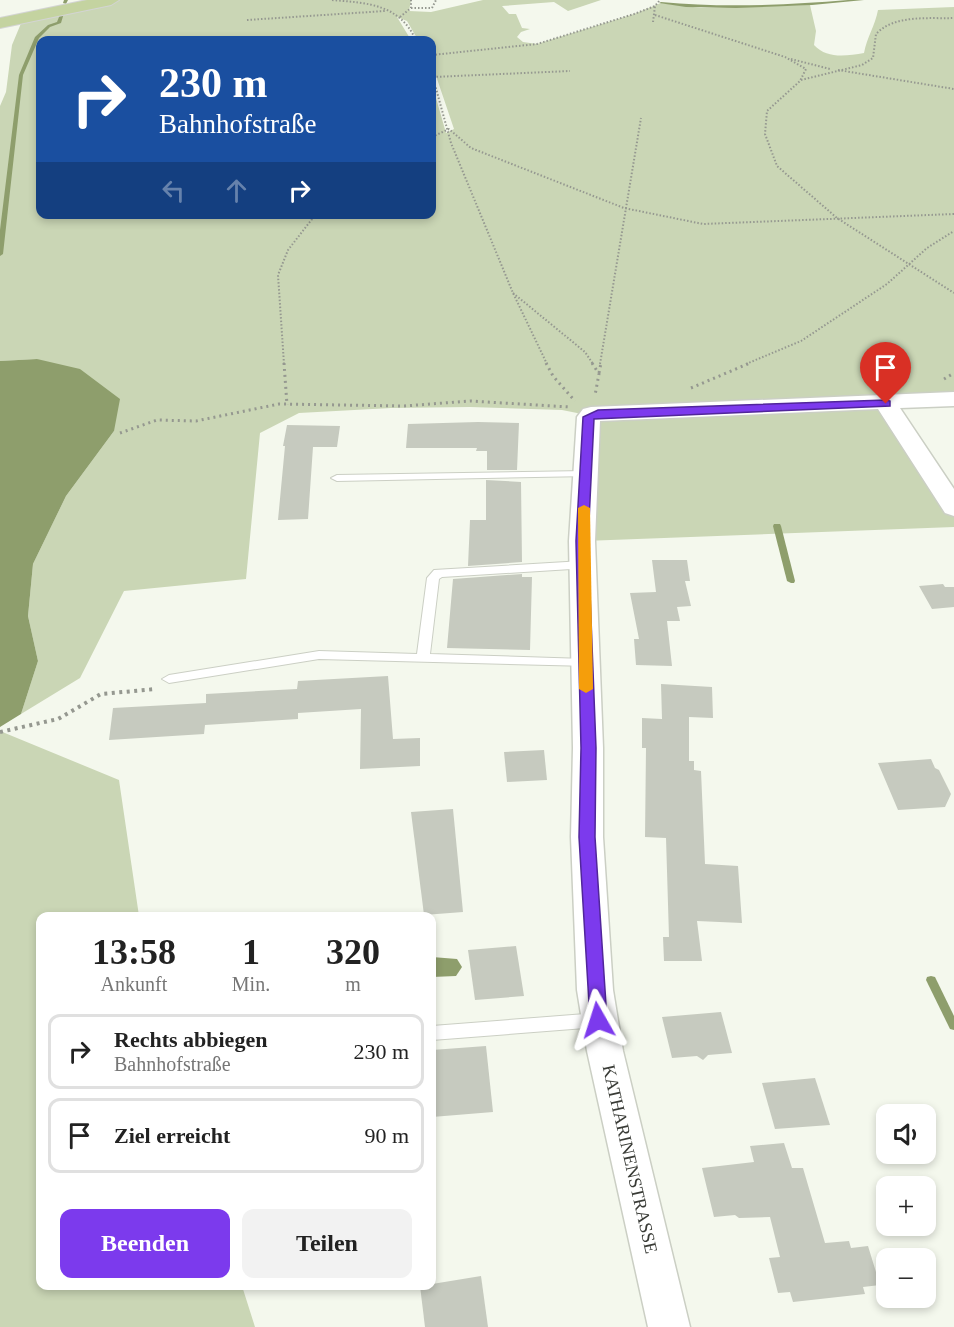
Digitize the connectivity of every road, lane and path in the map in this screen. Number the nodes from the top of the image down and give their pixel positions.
1 (111, 0) edge
2 (332, 0) edge
3 (411, 0) edge
4 (436, 0) edge
5 (660, 0) edge
6 (655, 6) junction
7 (411, 8) junction
8 (386, 11) junction
9 (655, 15) junction
10 (400, 17) junction
11 (954, 18) edge
12 (247, 20) dead end
13 (653, 22) dead end
14 (0, 23) edge
15 (414, 36) edge
16 (436, 55) edge
17 (785, 57) junction
18 (833, 70) junction
19 (570, 71) dead end
20 (436, 76) edge
21 (800, 81) junction
22 (436, 88) edge
23 (954, 89) edge
24 (641, 118) dead end
25 (449, 129) junction
26 (436, 135) edge
27 (624, 208) junction
28 (954, 214) edge
29 (837, 218) junction
30 (312, 219) edge
31 (954, 231) edge
32 (910, 266) junction
33 (954, 292) edge
34 (513, 293) junction
35 (599, 374) junction
36 (681, 390) dead end
37 (954, 399) edge
38 (886, 404) junction
39 (287, 405) junction
40 (588, 412) junction
41 (120, 433) dead end
42 (586, 474) junction
43 (337, 478) dead end
44 (954, 508) edge
45 (583, 565) junction
46 (423, 658) junction
47 (585, 663) junction
48 (169, 680) joint
49 (0, 732) edge
50 (598, 1020) junction
51 (436, 1033) edge
52 (669, 1327) edge

1 - 14 main road
2 - 8 path
3 - 7 path
4 - 7 path
5 - 6 path
6 - 9 path
6 - 16 path
7 - 10 path
8 - 10 path
8 - 12 path
9 - 13 path
9 - 17 path
10 - 15 path
11 - 18 path
17 - 18 path
17 - 21 path
18 - 21 path
18 - 23 path
19 - 20 path
21 - 29 path
22 - 25 path
24 - 27 path
25 - 26 path
25 - 27 path
25 - 34 path
27 - 29 path
27 - 35 path
28 - 29 path
29 - 32 path
30 - 39 path
31 - 32 path
32 - 33 path
32 - 36 path
34 - 35 path
34 - 40 path
35 - 40 path
37 - 38 street
38 - 40 street
38 - 44 street
39 - 40 path
39 - 41 path
40 - 42 street, KATHARINENSTRASSE
42 - 43 lane
42 - 45 street, KATHARINENSTRASSE
45 - 46 lane
45 - 47 street, KATHARINENSTRASSE
46 - 47 lane
46 - 48 lane
47 - 50 street, KATHARINENSTRASSE
48 - 49 path
50 - 51 lane
50 - 52 street, KATHARINENSTRASSE

